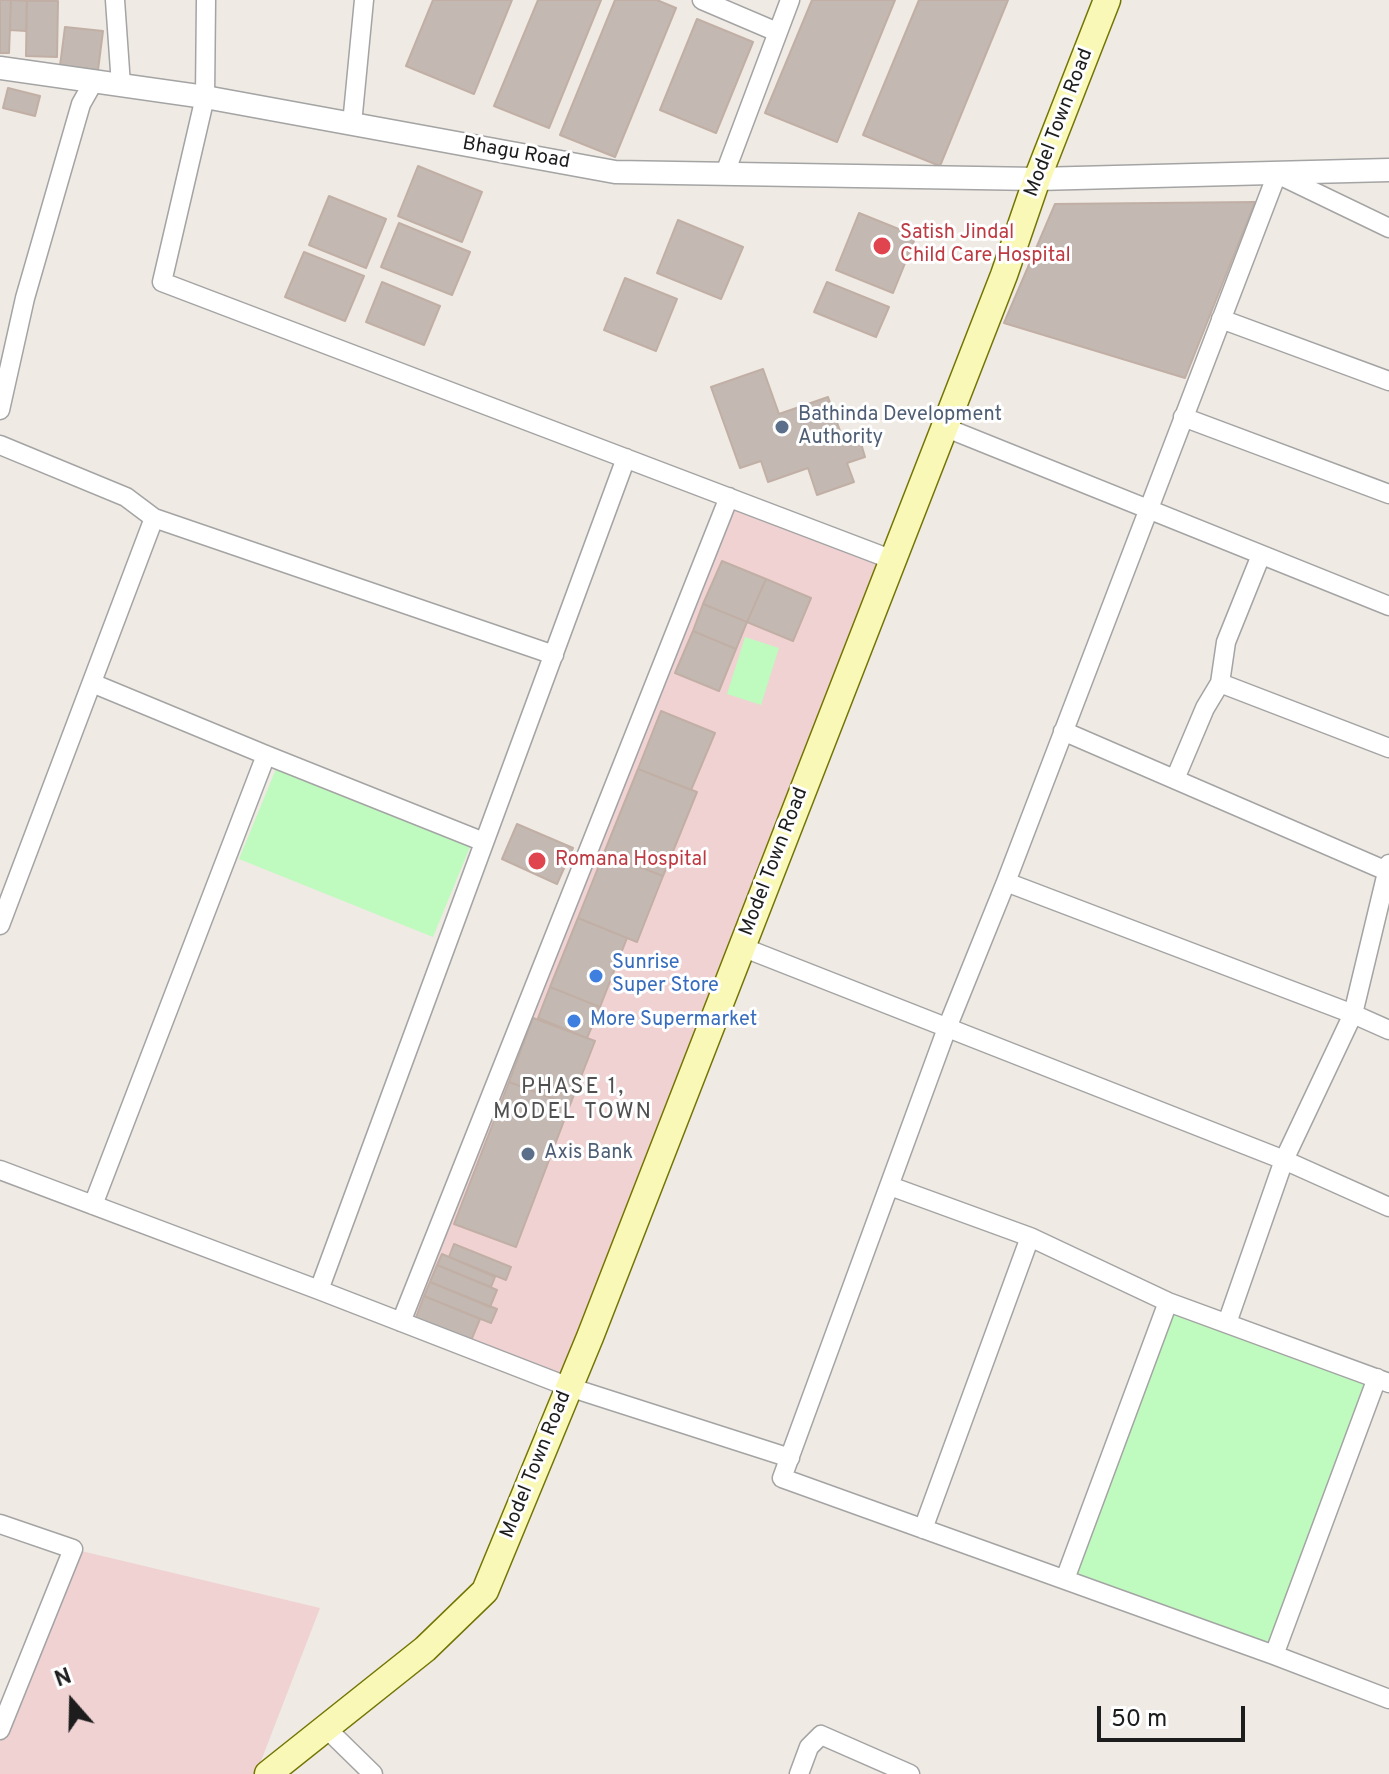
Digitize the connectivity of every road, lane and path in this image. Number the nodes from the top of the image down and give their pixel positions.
1 (115, 0) edge
2 (206, 0) edge
3 (364, 0) edge
4 (702, 0) edge
5 (790, 0) edge
6 (1107, 0) edge
7 (777, 32) junction
8 (0, 68) edge
9 (94, 81) junction
10 (121, 85) junction
11 (205, 97) junction
12 (352, 124) junction
13 (1389, 170) edge
14 (725, 173) junction
15 (1277, 174) junction
16 (1037, 179) junction
17 (1389, 228) edge
18 (1221, 319) junction
19 (1389, 381) edge
20 (0, 410) edge
21 (1183, 417) junction
22 (944, 427) junction
23 (0, 445) edge
24 (626, 458) junction
25 (1389, 494) edge
26 (729, 497) junction
27 (1147, 509) junction
28 (154, 518) junction
29 (1261, 555) junction
30 (893, 560) junction
31 (1389, 606) edge
32 (554, 655) junction
33 (92, 683) junction
34 (1220, 683) junction
35 (1063, 731) junction
36 (1389, 748) edge
37 (266, 755) junction
38 (1175, 779) junction
39 (484, 842) junction
40 (1388, 869) edge
41 (1006, 882) junction
42 (0, 925) edge
43 (742, 947) junction
44 (1353, 1014) junction
45 (947, 1028) junction
46 (1389, 1030) edge
47 (1284, 1160) junction
48 (0, 1170) edge
49 (890, 1186) junction
50 (93, 1205) junction
51 (1389, 1207) edge
52 (1030, 1237) junction
53 (319, 1290) junction
54 (1168, 1302) junction
55 (401, 1322) junction
56 (1227, 1323) junction
57 (1383, 1381) edge
58 (569, 1387) junction
59 (790, 1458) junction
60 (0, 1524) edge
61 (923, 1529) junction
62 (1065, 1579) junction
63 (1274, 1655) junction
64 (1389, 1699) edge
65 (326, 1728) junction
66 (0, 1730) edge
67 (268, 1774) edge
68 (373, 1774) edge
69 (799, 1774) edge
70 (910, 1774) edge

1 - 10 street
2 - 11 street
3 - 12 street
4 - 7 street
5 - 7 street
6 - 16 main road, Model Town Road
7 - 14 street
8 - 9 street, Bhagu Road
9 - 10 street, Bhagu Road
9 - 20 street
10 - 11 street, Bhagu Road
11 - 12 street, Bhagu Road
11 - 24 street
12 - 14 street, Bhagu Road
13 - 15 street, Bhagu Road
14 - 16 street, Bhagu Road
15 - 16 street, Bhagu Road
15 - 17 street
15 - 18 street
16 - 22 main road, Model Town Road
18 - 19 street
18 - 21 street
21 - 25 street
21 - 27 street
22 - 27 street
22 - 30 main road, Model Town Road
23 - 28 street
24 - 26 street
24 - 32 street
26 - 30 street
26 - 55 street
27 - 29 street
27 - 35 street
28 - 32 street
28 - 33 street
29 - 31 street
29 - 34 street
30 - 43 main road, Model Town Road
32 - 39 street
33 - 37 street
33 - 42 street
34 - 36 street
34 - 38 street
35 - 38 street
35 - 41 street
37 - 39 street
37 - 50 street
38 - 40 street
39 - 53 street
40 - 44 street
41 - 44 street
41 - 45 street
43 - 45 street
43 - 58 main road, Model Town Road
44 - 46 street
44 - 47 street
45 - 47 street
45 - 49 street
47 - 51 street
47 - 56 street
48 - 50 street
49 - 52 street
49 - 59 street
50 - 53 street
52 - 54 street
52 - 61 street
53 - 55 street
54 - 56 street
54 - 62 street
55 - 58 street
56 - 57 street
57 - 63 street
58 - 59 street
58 - 65 main road, Model Town Road
59 - 61 street
60 - 66 street
61 - 62 street
62 - 63 street
63 - 64 street
65 - 67 main road, Model Town Road
65 - 68 street
69 - 70 street

